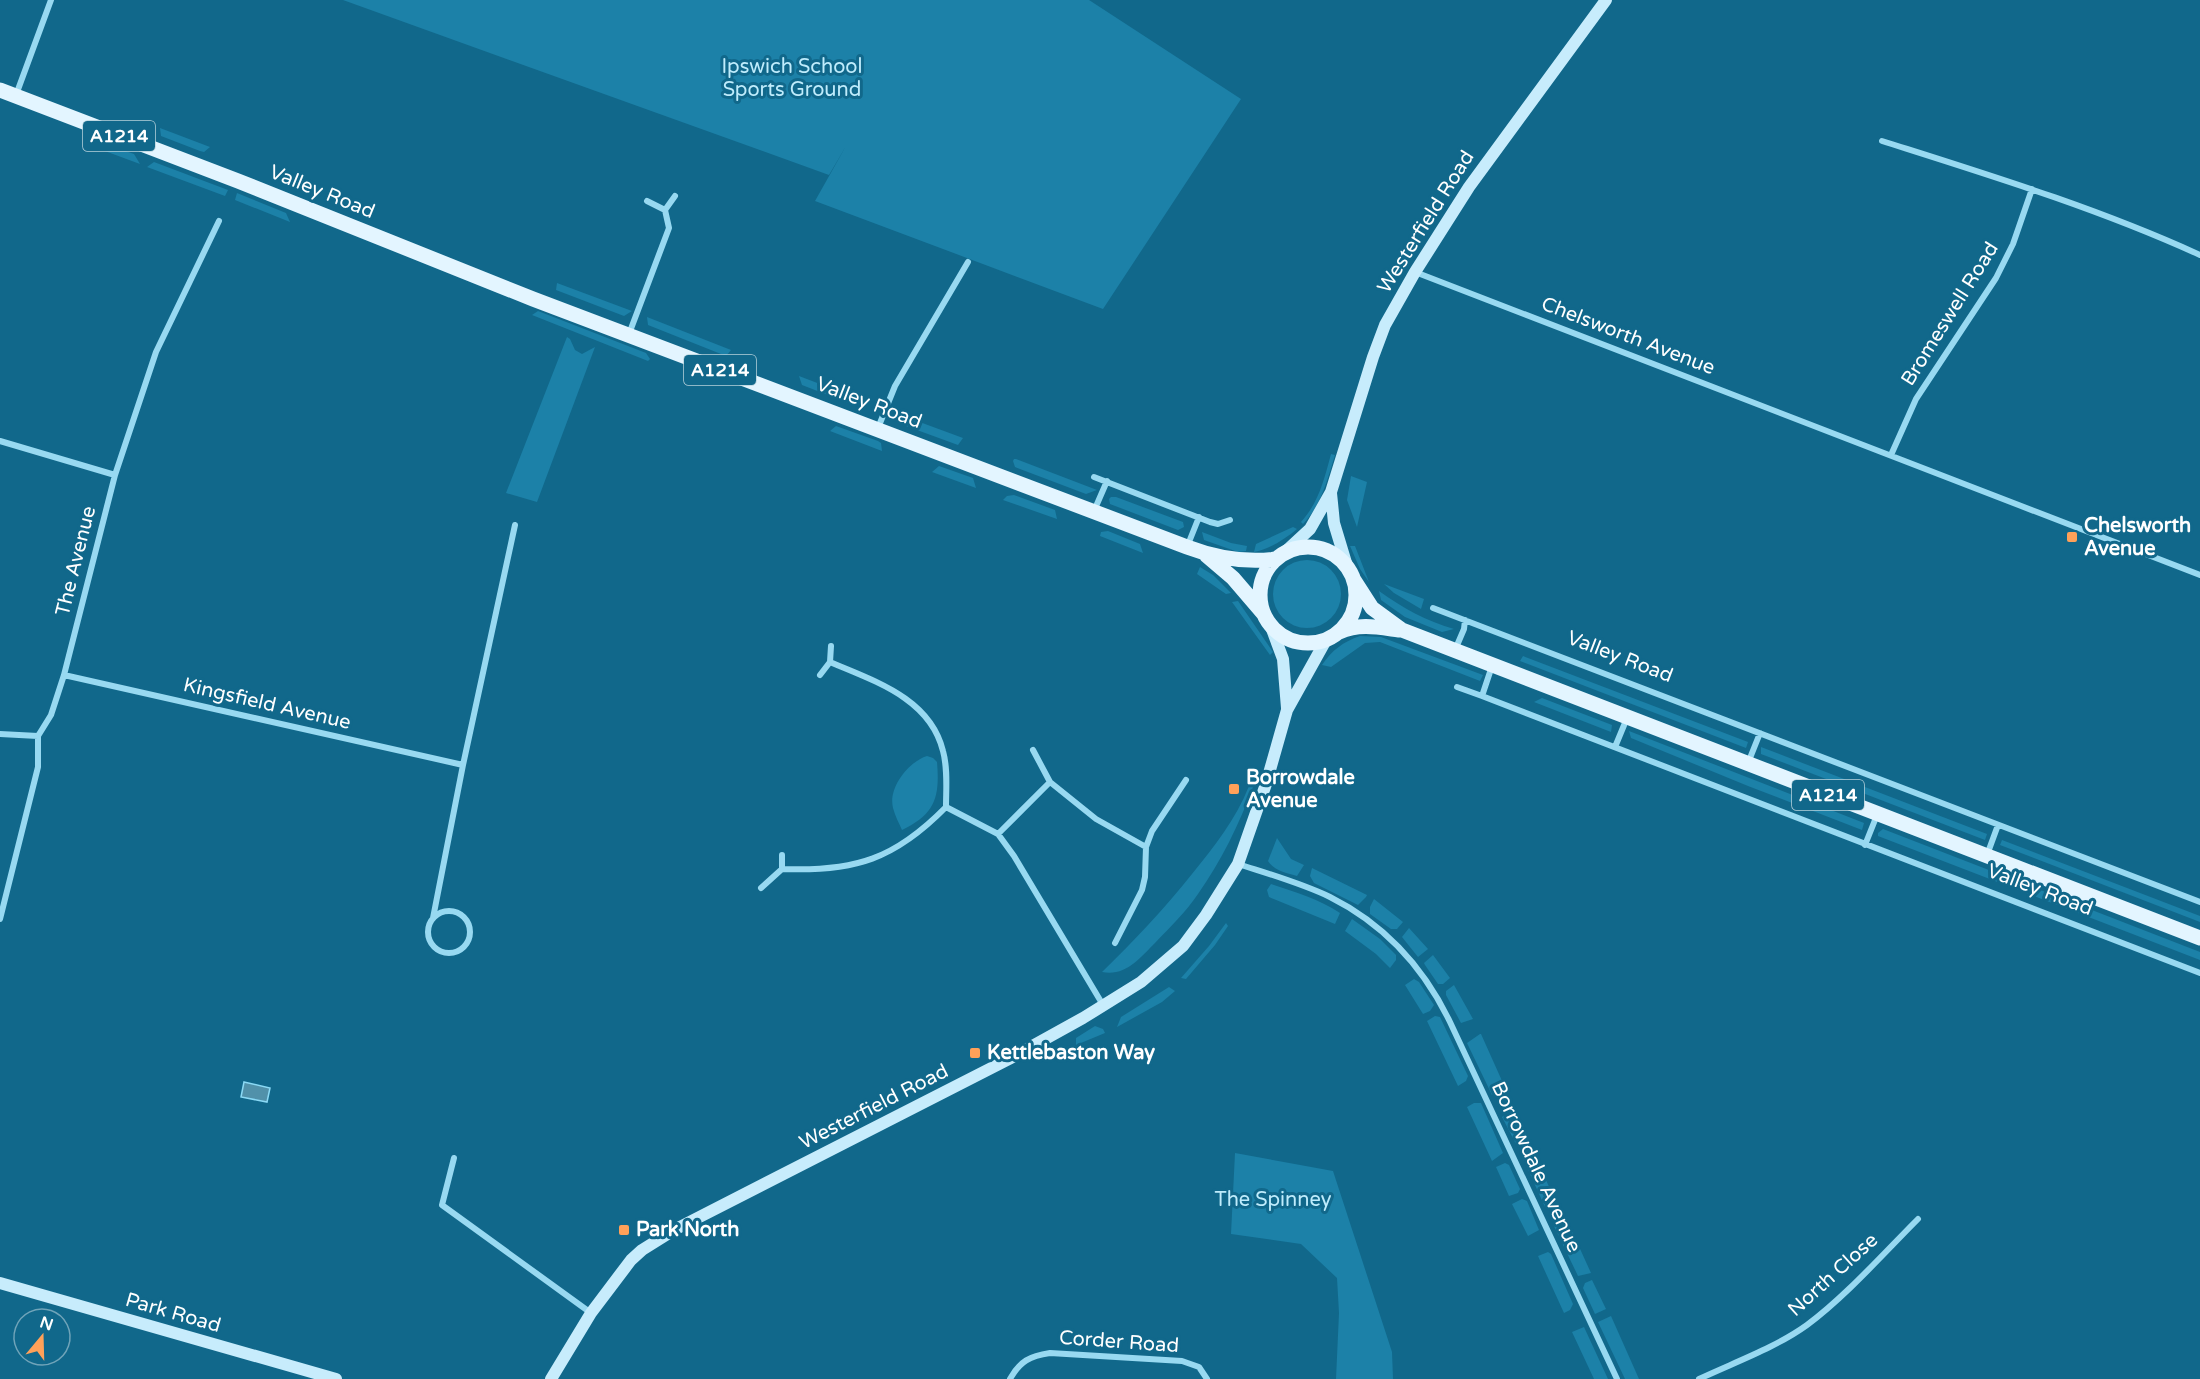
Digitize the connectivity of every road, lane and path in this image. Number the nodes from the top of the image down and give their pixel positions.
1 (51, 0) edge
2 (1606, 0) edge
3 (0, 90) edge
4 (15, 96) junction
5 (1882, 141) dead end
6 (2032, 189) junction
7 (675, 196) dead end
8 (647, 201) dead end
9 (665, 210) junction
10 (219, 221) dead end
11 (2200, 255) edge
12 (968, 262) dead end
13 (1415, 272) junction
14 (628, 335) junction
15 (878, 428) junction
16 (0, 441) edge
17 (1892, 455) junction
18 (115, 475) junction
19 (1094, 477) dead end
20 (1107, 482) junction
21 (1331, 492) junction
22 (1094, 512) junction
23 (1199, 518) junction
24 (1230, 520) dead end
25 (515, 525) dead end
26 (1186, 547) junction
27 (1204, 554) junction
28 (1280, 556) junction
29 (1347, 566) junction
30 (2200, 574) edge
31 (1354, 580) junction
32 (1433, 608) dead end
33 (1267, 619) junction
34 (1465, 620) junction
35 (1402, 630) junction
36 (1333, 636) junction
37 (831, 646) dead end
38 (1455, 651) junction
39 (830, 662) junction
40 (1492, 665) junction
41 (64, 675) junction
42 (820, 675) dead end
43 (1457, 687) dead end
44 (1482, 696) junction
45 (1287, 710) junction
46 (1627, 717) junction
47 (1760, 733) junction
48 (0, 734) edge
49 (38, 736) junction
50 (1615, 747) junction
51 (1034, 750) dead end
52 (1748, 764) junction
53 (463, 765) junction
54 (1186, 780) dead end
55 (1050, 782) junction
56 (946, 807) junction
57 (1877, 813) junction
58 (1998, 825) junction
59 (998, 834) junction
60 (1865, 845) junction
61 (1146, 847) junction
62 (782, 855) dead end
63 (1987, 856) junction
64 (1238, 864) junction
65 (782, 869) junction
66 (761, 888) dead end
67 (2200, 902) edge
68 (434, 918) junction
69 (0, 919) edge
70 (2200, 938) edge
71 (1115, 943) dead end
72 (2200, 973) edge
73 (1104, 1006) junction
74 (454, 1158) dead end
75 (1918, 1219) dead end
76 (0, 1283) edge
77 (591, 1313) junction
78 (336, 1379) edge
79 (550, 1379) edge
80 (1010, 1379) edge
81 (1207, 1379) edge
82 (1617, 1379) edge
83 (1699, 1379) edge

1 - 4 street
2 - 13 main road, Westerfield Road
3 - 4 main road, Valley Road / A1214
4 - 14 main road, Valley Road / A1214
5 - 6 street
6 - 11 street
6 - 17 street, Bromeswell Road
7 - 9 street
8 - 9 street
9 - 14 street
10 - 18 street, The Avenue
12 - 15 street
13 - 17 street, Chelsworth Avenue
13 - 21 main road, Westerfield Road
14 - 15 main road, Valley Road / A1214
15 - 22 main road, Valley Road / A1214
16 - 18 street
17 - 30 street, Chelsworth Avenue
18 - 41 street, The Avenue
19 - 20 street
20 - 22 street
20 - 23 street
21 - 28 main road, Westerfield Road
21 - 29 main road, Westerfield Road
22 - 26 main road, Valley Road / A1214
23 - 24 street
23 - 26 street
25 - 53 street
26 - 27 main road, Valley Road / A1214
27 - 28 main road, Valley Road / A1214
27 - 33 main road, Valley Road / A1214
28 - 29 main road
28 - 33 main road
29 - 31 main road
31 - 35 main road, Valley Road / A1214
31 - 36 main road
32 - 34 street, Valley Road
33 - 36 main road
33 - 45 main road, Westerfield Road
34 - 38 street
34 - 47 street, Valley Road
35 - 36 main road, Valley Road / A1214
35 - 38 main road, Valley Road / A1214
36 - 45 main road, Westerfield Road
37 - 39 street
38 - 40 main road, Valley Road / A1214
39 - 42 street
39 - 56 street
40 - 44 street
40 - 46 main road, Valley Road / A1214
41 - 49 street, The Avenue
41 - 53 street, Kingsfield Avenue
43 - 44 street, Valley Road
44 - 50 street, Valley Road
45 - 64 main road, Westerfield Road
46 - 50 street
46 - 52 main road, Valley Road / A1214
47 - 52 street
47 - 58 street, Valley Road
48 - 49 street
49 - 69 street, The Avenue
50 - 60 street, Valley Road
51 - 55 street
52 - 57 main road, Valley Road / A1214
53 - 68 street
54 - 61 street
55 - 59 street
55 - 61 street
56 - 59 street
56 - 65 street
57 - 60 street
57 - 63 main road, Valley Road / A1214
58 - 63 street, Valley Road
58 - 67 street, Valley Road
59 - 73 street
60 - 72 street, Valley Road
61 - 71 street
62 - 65 street
63 - 70 main road, Valley Road / A1214
64 - 73 main road, Westerfield Road
64 - 82 street, Borrowdale Avenue
65 - 66 street
68 - 68 street
73 - 77 main road, Westerfield Road
74 - 77 street
75 - 83 street, North Close
76 - 78 main road, Park Road
77 - 79 main road, Westerfield Road
80 - 81 street, Corder Road

